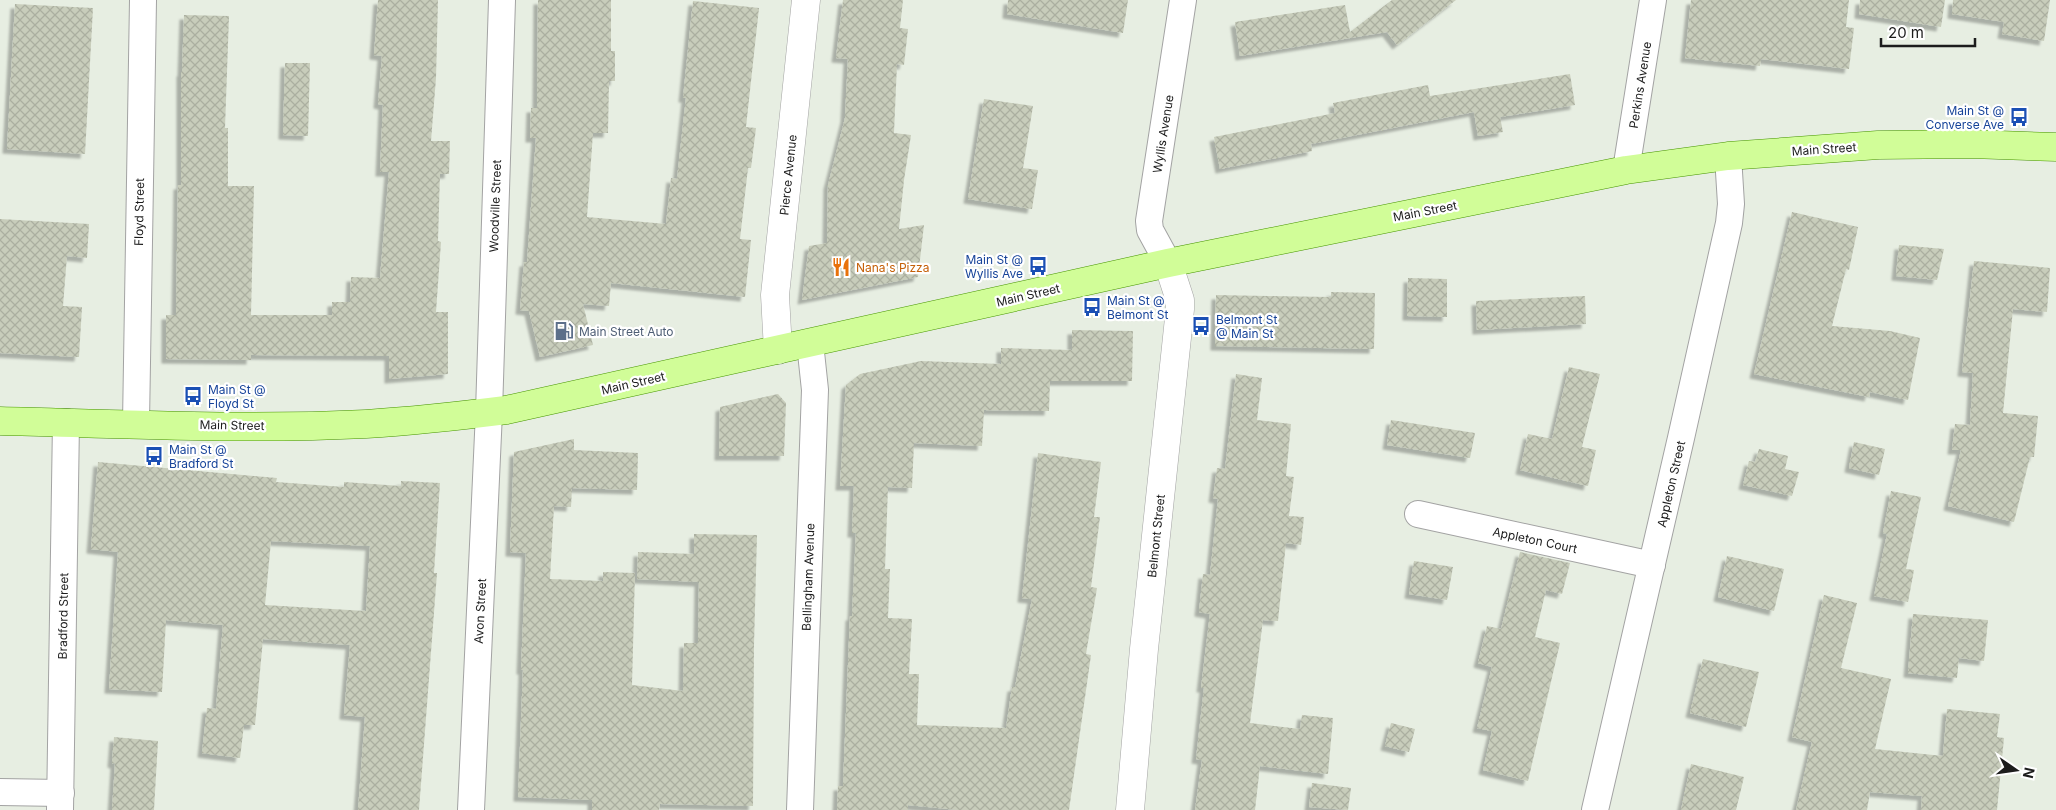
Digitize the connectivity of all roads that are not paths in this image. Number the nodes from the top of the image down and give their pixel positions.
1 (142, 0) edge
2 (502, 0) edge
3 (806, 0) edge
4 (1184, 0) edge
5 (1653, 0) edge
6 (2056, 147) edge
7 (1728, 156) junction
8 (1626, 170) junction
9 (1168, 263) junction
10 (810, 343) junction
11 (778, 350) junction
12 (489, 412) junction
13 (0, 421) edge
14 (66, 422) junction
15 (136, 423) junction
16 (1418, 514) dead end
17 (1652, 565) junction
18 (0, 792) edge
19 (61, 801) edge
20 (471, 810) edge
21 (800, 810) edge
22 (1130, 810) edge
23 (1595, 810) edge

1 - 15 street, Floyd Street
2 - 12 street, Woodville Street
3 - 11 street, Pierce Avenue
4 - 9 street, Wyllis Avenue
5 - 8 street, Perkins Avenue
6 - 7 main road, Main Street
7 - 8 main road, Main Street
7 - 17 street, Appleton Street
8 - 9 main road, Main Street
9 - 10 main road, Main Street
9 - 22 street, Belmont Street
10 - 11 main road, Main Street
10 - 21 street, Bellingham Avenue
11 - 12 main road, Main Street
12 - 15 main road, Main Street
12 - 20 street, Avon Street
13 - 14 main road, Main Street
14 - 15 main road, Main Street
14 - 19 street, Bradford Street
16 - 17 street, Appleton Court
17 - 23 street, Appleton Street
18 - 19 street

